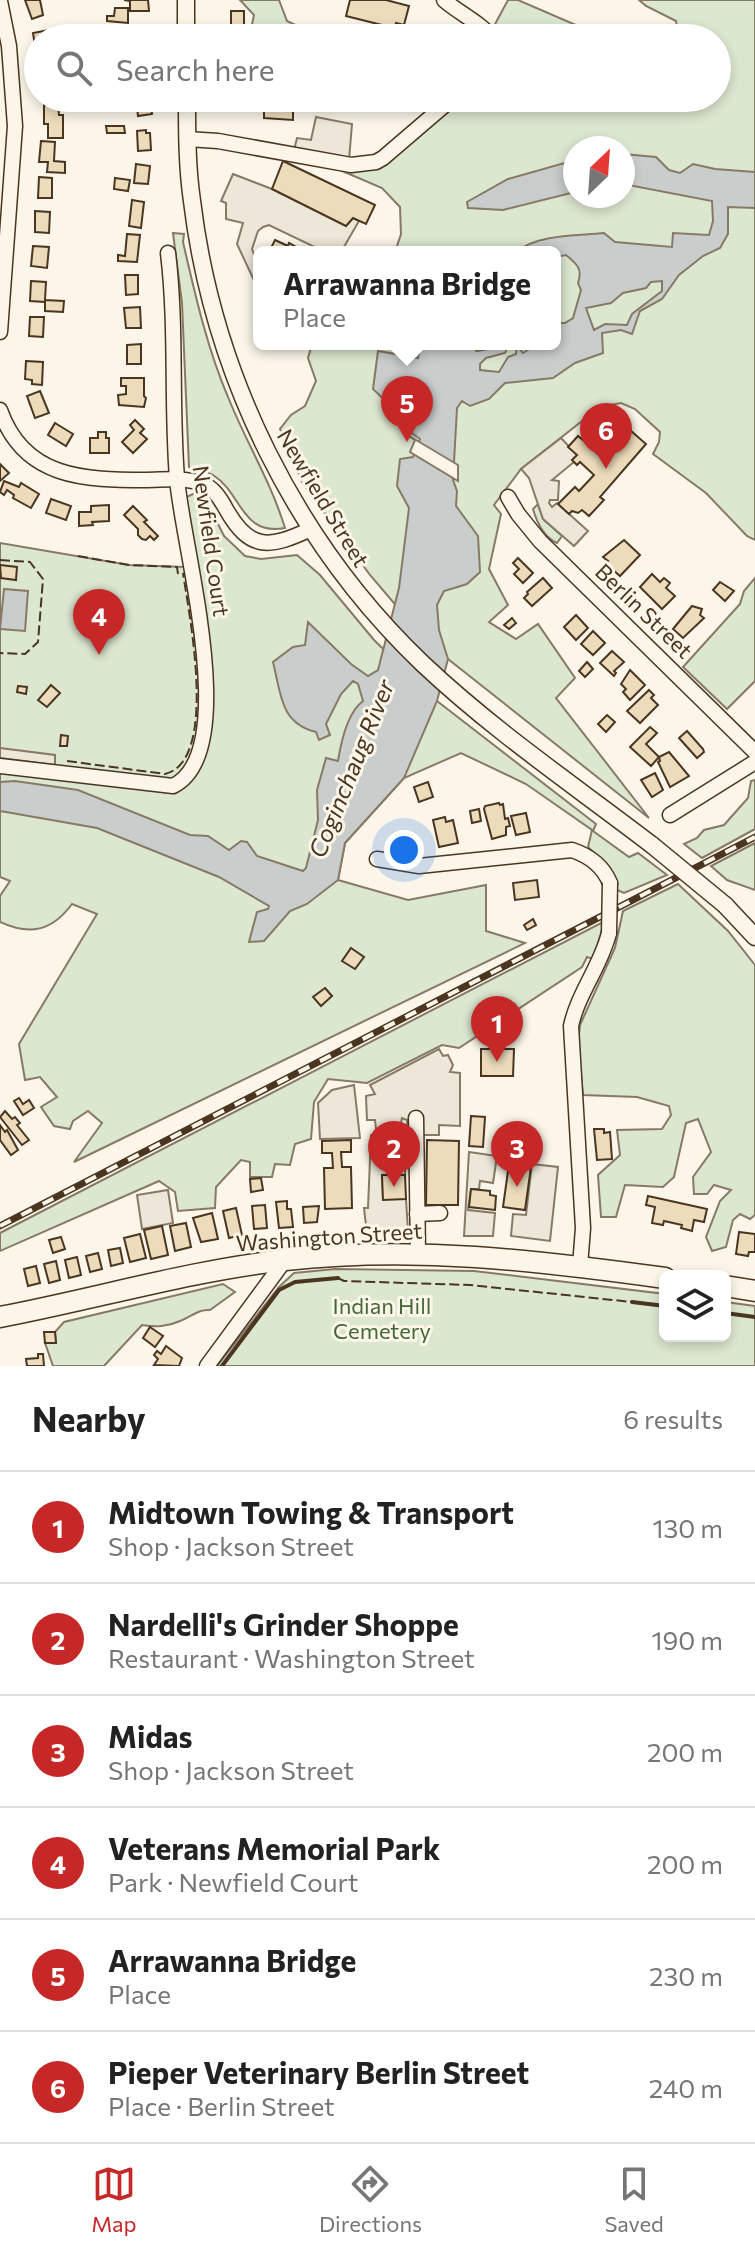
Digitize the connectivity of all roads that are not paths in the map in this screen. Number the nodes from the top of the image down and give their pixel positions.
1 (186, 0) edge
2 (444, 0) edge
3 (0, 1) edge
4 (186, 24) edge
5 (476, 24) edge
6 (187, 112) edge
7 (437, 112) edge
8 (187, 139) junction
9 (168, 253) dead end
10 (0, 332) edge
11 (0, 410) edge
12 (177, 479) junction
13 (508, 497) dead end
14 (311, 529) junction
15 (755, 752) edge
16 (755, 762) edge
17 (0, 766) edge
18 (670, 815) dead end
19 (377, 859) dead end
20 (751, 927) edge
21 (416, 1118) dead end
22 (440, 1213) dead end
23 (417, 1214) junction
24 (418, 1253) junction
25 (285, 1260) junction
26 (580, 1266) junction
27 (659, 1277) edge
28 (731, 1287) edge
29 (755, 1291) edge
30 (0, 1317) edge
31 (207, 1366) edge

1 - 4 main road
2 - 5 street
3 - 10 street
6 - 8 main road, Newfield Street
7 - 8 street
8 - 14 main road, Newfield Street
9 - 12 street, Newfield Court
11 - 12 street
12 - 14 street
12 - 17 street, Newfield Court
13 - 15 street, Berlin Street
14 - 20 main road, Newfield Street, bridge
16 - 18 street
19 - 26 street, bridge
21 - 23 street
22 - 23 street
23 - 24 street
24 - 25 highway, Washington Street
24 - 26 highway, Washington Street
25 - 30 highway, Washington Street
25 - 31 street
26 - 27 highway, Washington Street
28 - 29 highway

